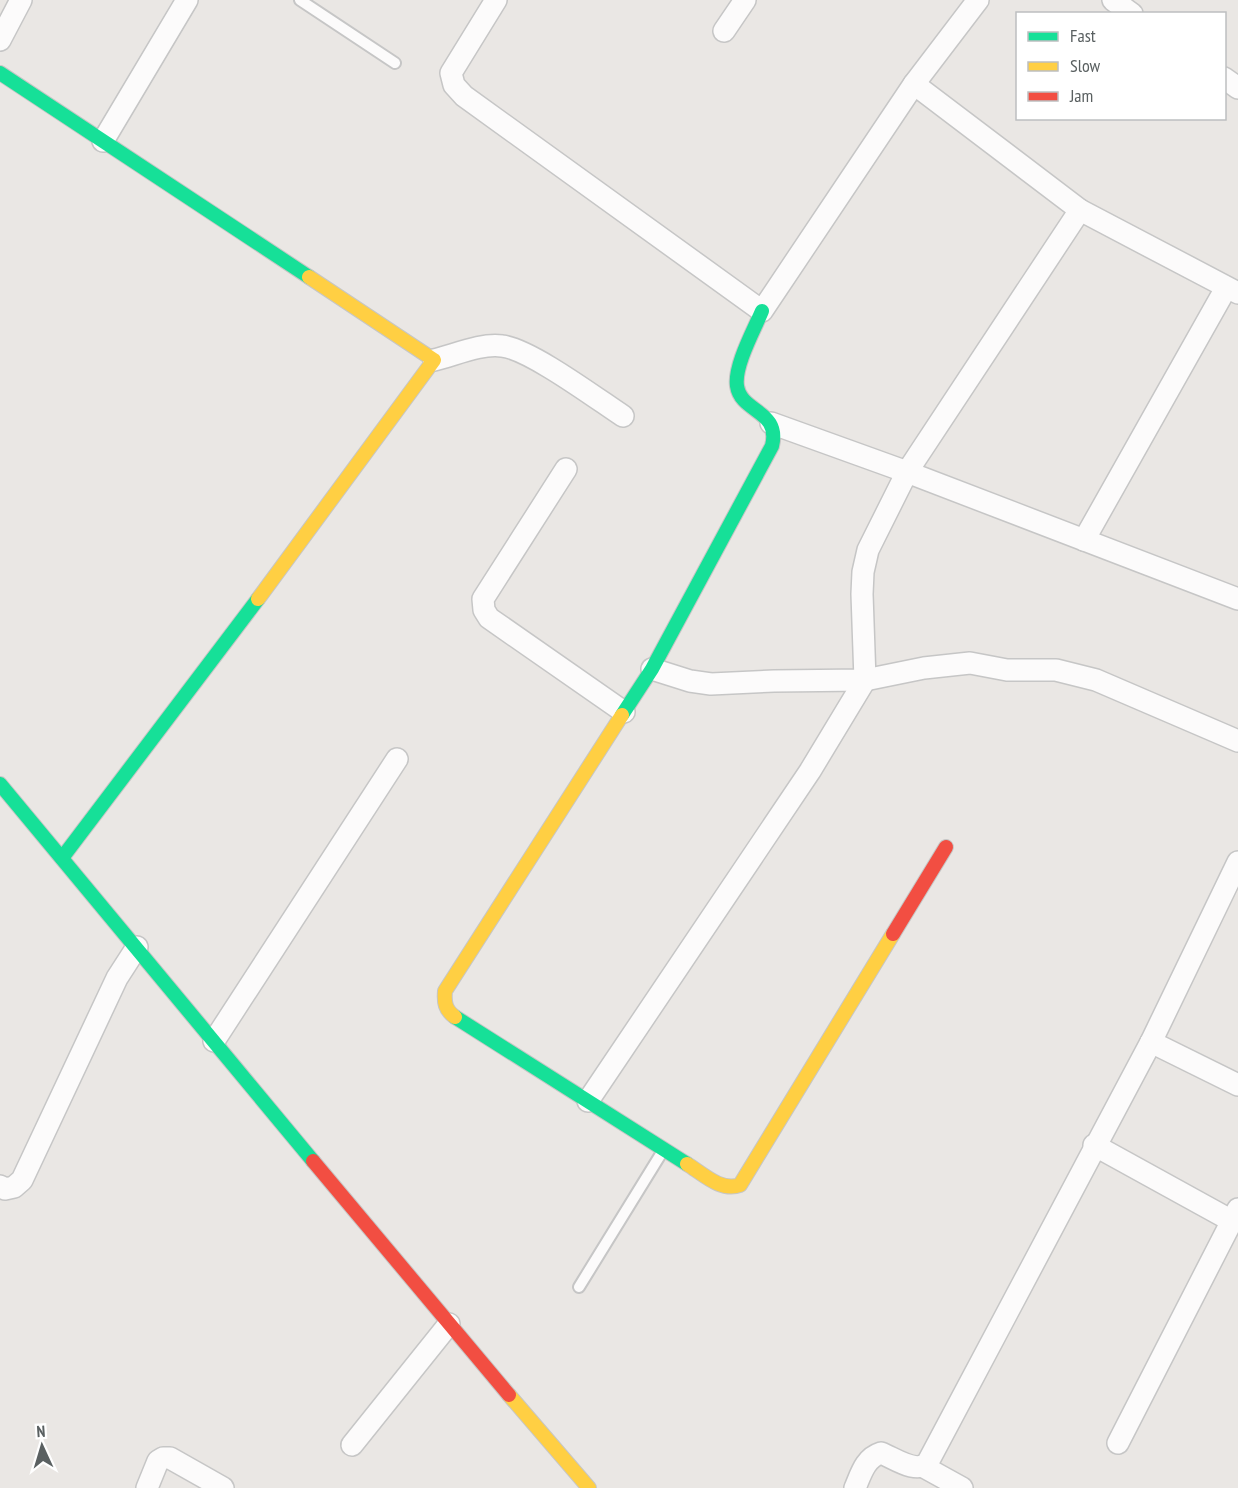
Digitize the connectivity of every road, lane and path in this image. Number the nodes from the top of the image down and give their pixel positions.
1 (21, 0) edge
2 (187, 0) edge
3 (300, 0) edge
4 (496, 0) edge
5 (745, 0) edge
6 (978, 0) edge
7 (1113, 0) edge
8 (1130, 12) edge
9 (724, 31) dead end
10 (0, 40) edge
11 (395, 63) dead end
12 (0, 73) edge
13 (914, 84) junction
14 (103, 141) junction
15 (1080, 210) junction
16 (1232, 290) edge
17 (762, 311) junction
18 (434, 360) junction
19 (623, 416) dead end
20 (771, 423) junction
21 (566, 469) dead end
22 (907, 472) junction
23 (1084, 540) junction
24 (1238, 599) edge
25 (652, 669) junction
26 (865, 680) junction
27 (624, 712) junction
28 (1238, 741) edge
29 (397, 759) dead end
30 (0, 784) edge
31 (945, 847) dead end
32 (62, 858) junction
33 (1237, 867) edge
34 (137, 947) junction
35 (214, 1041) junction
36 (1151, 1042) junction
37 (1238, 1085) edge
38 (588, 1101) junction
39 (1094, 1146) junction
40 (664, 1149) junction
41 (0, 1186) edge
42 (1235, 1215) edge
43 (579, 1287) dead end
44 (449, 1324) junction
45 (1118, 1443) dead end
46 (352, 1445) dead end
47 (924, 1467) junction
48 (147, 1488) edge
49 (223, 1488) edge
50 (589, 1488) edge
51 (855, 1488) edge
52 (962, 1488) edge

1 - 10 street
2 - 14 street
3 - 11 lane
4 - 17 street
5 - 9 street
6 - 13 street
7 - 8 street
12 - 14 street
13 - 15 street
13 - 17 street
14 - 18 street
15 - 16 street
15 - 22 street
16 - 23 street
17 - 20 street
18 - 19 street
18 - 32 street
20 - 22 street
20 - 25 street
21 - 27 street
22 - 23 street
22 - 26 street
23 - 24 street
25 - 26 street
25 - 27 street
26 - 28 street
26 - 38 street
27 - 38 street
29 - 35 street
30 - 32 street
31 - 40 street
32 - 34 street
33 - 36 street
34 - 35 street
34 - 41 street
35 - 44 street
36 - 37 street
36 - 39 street
38 - 40 street
39 - 42 street
39 - 47 street
40 - 43 lane
42 - 45 street
44 - 46 street
44 - 50 street
47 - 51 street
47 - 52 street
48 - 49 street

